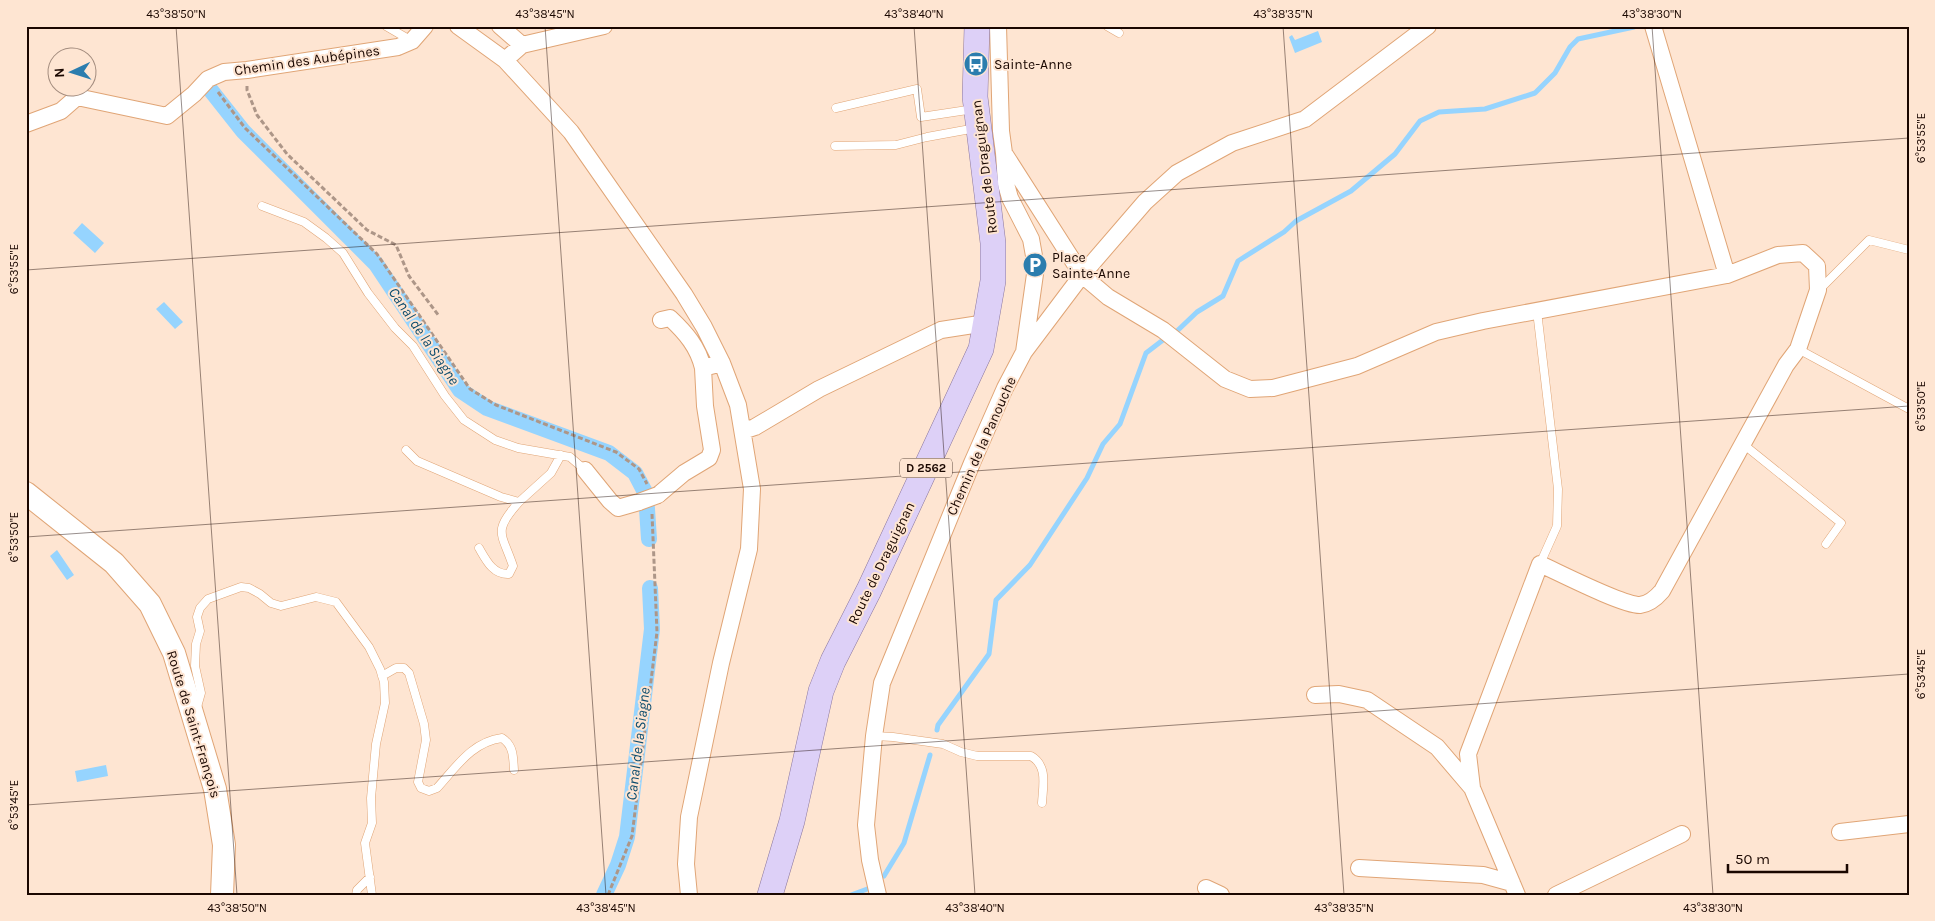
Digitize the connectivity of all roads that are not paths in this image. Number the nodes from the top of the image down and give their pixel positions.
1 (386, 26) edge
2 (458, 26) edge
3 (500, 26) edge
4 (604, 26) edge
5 (977, 26) edge
6 (998, 26) edge
7 (1107, 26) edge
8 (1428, 26) edge
9 (1653, 26) edge
10 (425, 27) edge
11 (1118, 33) dead end
12 (412, 41) junction
13 (522, 44) junction
14 (505, 60) junction
15 (836, 108) dead end
16 (977, 118) junction
17 (26, 124) edge
18 (835, 146) dead end
19 (1004, 153) junction
20 (262, 206) dead end
21 (1909, 250) edge
22 (1082, 275) junction
23 (1727, 275) junction
24 (1818, 290) junction
25 (1537, 311) junction
26 (662, 320) dead end
27 (986, 323) junction
28 (1798, 349) junction
29 (1024, 352) junction
30 (722, 363) junction
31 (703, 368) junction
32 (1909, 409) edge
33 (743, 431) junction
34 (1743, 444) junction
35 (406, 450) dead end
36 (561, 455) junction
37 (585, 470) joint
38 (26, 493) edge
39 (519, 502) junction
40 (1826, 544) dead end
41 (479, 548) dead end
42 (1540, 564) junction
43 (382, 676) junction
44 (1316, 696) dead end
45 (194, 716) junction
46 (874, 736) junction
47 (514, 770) dead end
48 (1472, 788) junction
49 (1042, 803) dead end
50 (1909, 824) edge
51 (1840, 832) dead end
52 (1682, 834) dead end
53 (1359, 868) dead end
54 (370, 877) junction
55 (1514, 889) edge
56 (222, 895) edge
57 (356, 895) edge
58 (372, 895) edge
59 (689, 895) edge
60 (770, 895) edge
61 (878, 895) edge
62 (1556, 895) edge

1 - 12 lane
2 - 14 street
3 - 13 street
4 - 13 street
5 - 16 main road, Route de Draguignan / D 2562
6 - 19 street
7 - 11 lane
8 - 22 street, Chemin de la Panouche
9 - 23 street
10 - 12 street
12 - 17 street, Chemin des Aubépines
13 - 14 street
14 - 30 street
15 - 16 lane
16 - 18 lane
16 - 27 main road, Route de Draguignan / D 2562
19 - 22 street
19 - 29 street
20 - 36 lane
21 - 24 lane
22 - 25 street
22 - 29 street, Chemin de la Panouche
23 - 24 street
23 - 25 street
24 - 28 street
25 - 42 lane
26 - 31 street
27 - 33 street
27 - 60 main road, Route de Draguignan / D 2562
28 - 32 lane
28 - 34 street
29 - 46 street, Chemin de la Panouche
30 - 31 street
30 - 33 street
31 - 37 street
33 - 59 street
34 - 40 lane
34 - 42 street
35 - 39 lane
36 - 37 lane
36 - 39 lane
38 - 45 main road, Route de Saint-François
39 - 41 lane
42 - 48 street
43 - 45 lane
43 - 47 lane
43 - 54 lane
44 - 48 street
45 - 56 main road, Route de Saint-François
46 - 49 lane
46 - 61 street, Chemin de la Panouche
48 - 55 street
50 - 51 street
52 - 62 street
53 - 55 street
54 - 57 lane
54 - 58 lane

